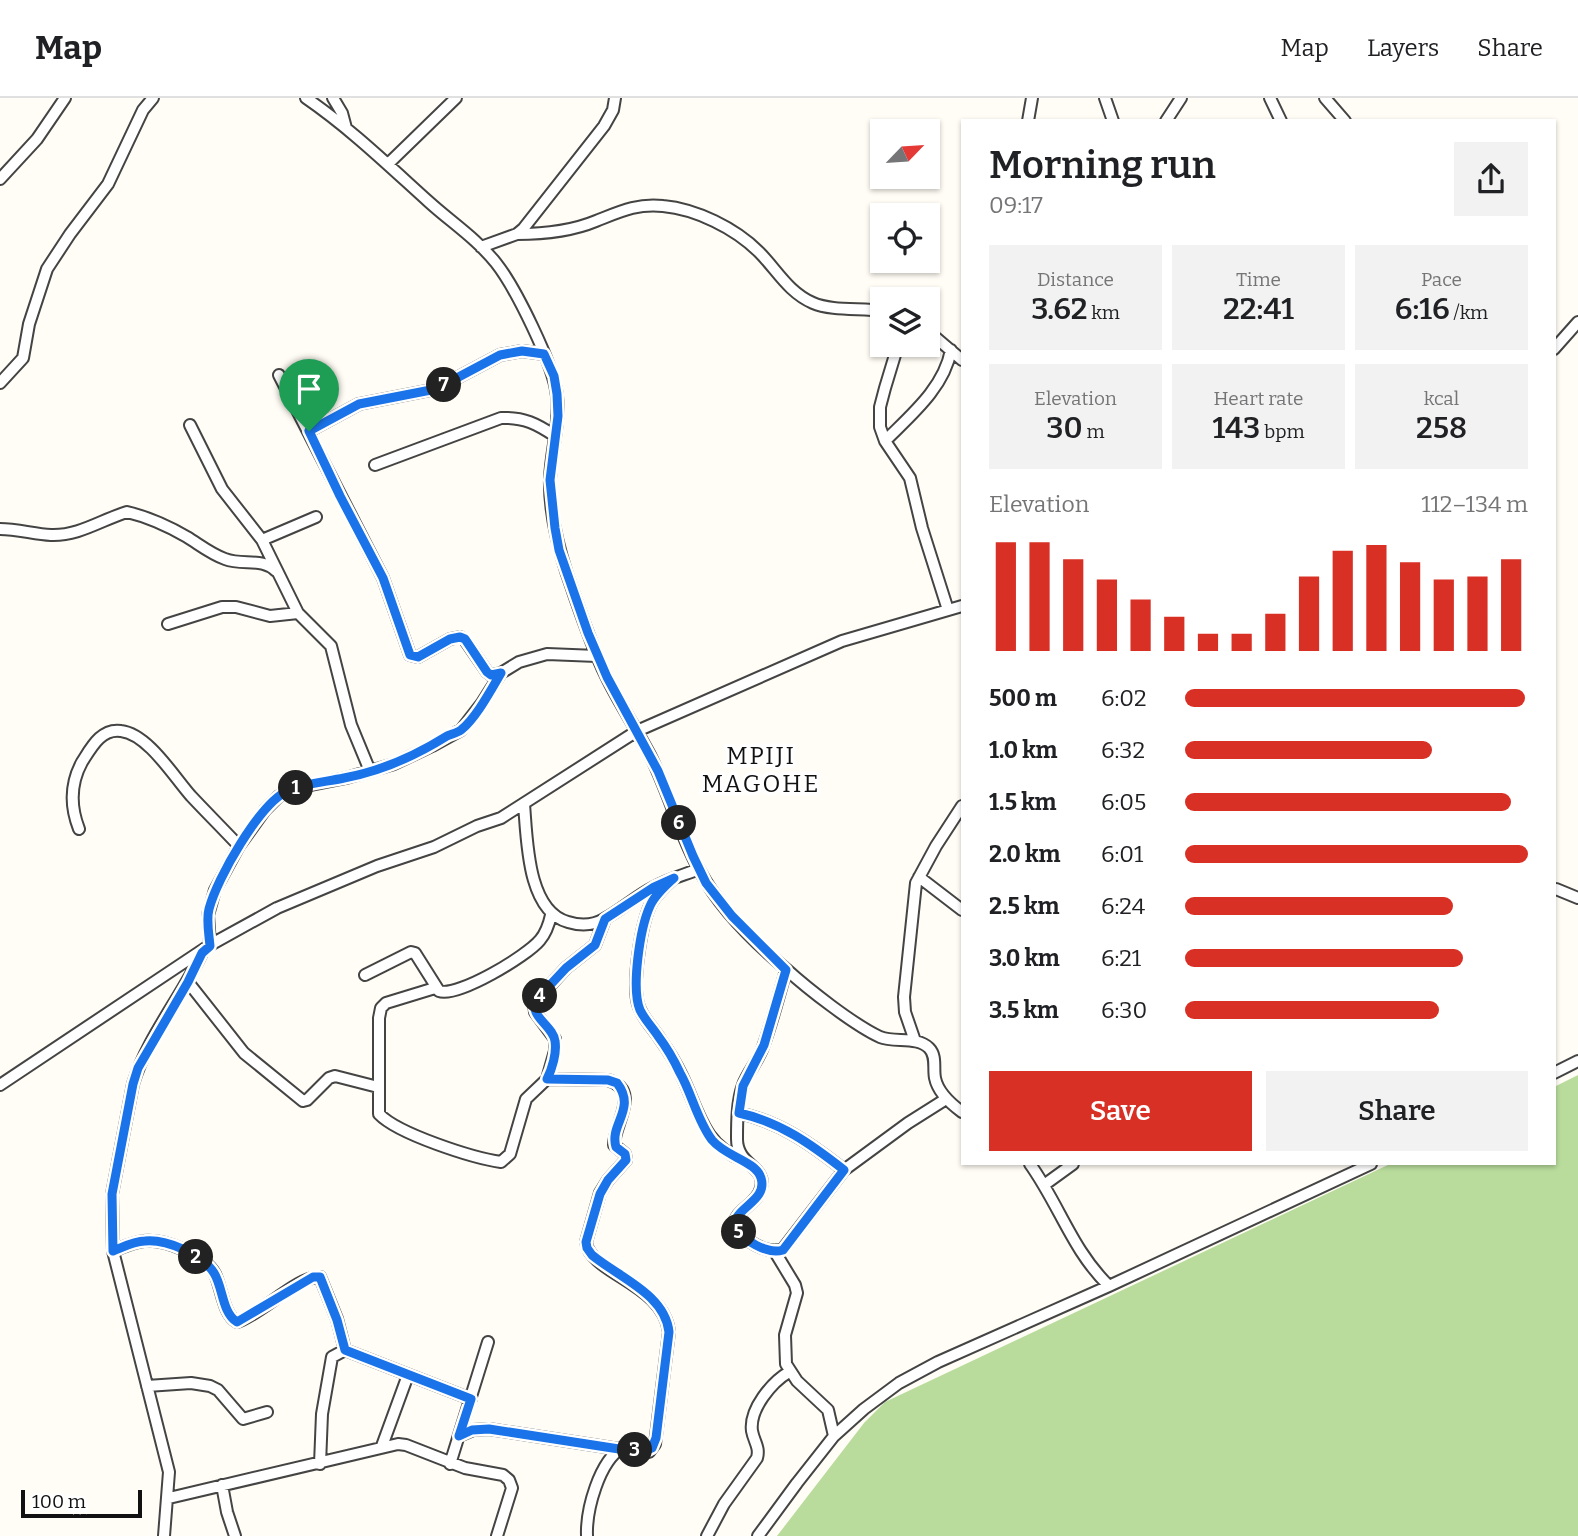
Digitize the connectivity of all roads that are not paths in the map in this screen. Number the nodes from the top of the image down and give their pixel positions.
1 (65, 98) edge
2 (153, 98) edge
3 (306, 98) edge
4 (333, 98) edge
5 (456, 98) edge
6 (615, 98) edge
7 (1032, 98) edge
8 (1105, 98) edge
9 (1181, 98) edge
10 (1270, 98) edge
11 (1325, 98) edge
12 (1028, 119) edge
13 (1112, 119) edge
14 (1167, 119) edge
15 (1280, 119) edge
16 (1343, 119) edge
17 (346, 128) junction
18 (388, 164) junction
19 (0, 179) edge
20 (517, 234) junction
21 (481, 247) junction
22 (870, 310) edge
23 (1578, 322) edge
24 (940, 341) edge
25 (1556, 347) edge
26 (951, 350) junction
27 (544, 354) junction
28 (895, 357) edge
29 (961, 359) edge
30 (279, 375) dead end
31 (0, 383) edge
32 (190, 425) dead end
33 (309, 431) junction
34 (555, 436) junction
35 (885, 441) junction
36 (375, 465) dead end
37 (316, 517) dead end
38 (0, 530) edge
39 (262, 540) junction
40 (280, 576) junction
41 (961, 606) edge
42 (948, 610) junction
43 (298, 613) junction
44 (168, 624) dead end
45 (597, 656) junction
46 (501, 673) junction
47 (637, 732) junction
48 (370, 771) junction
49 (524, 804) junction
50 (958, 822) edge
51 (79, 829) dead end
52 (239, 846) junction
53 (699, 869) junction
54 (919, 877) junction
55 (674, 878) junction
56 (1556, 889) dead end
57 (1578, 898) edge
58 (961, 909) edge
59 (551, 915) junction
60 (605, 919) junction
61 (206, 949) junction
62 (786, 970) junction
63 (365, 975) dead end
64 (188, 982) junction
65 (435, 988) junction
66 (915, 1041) junction
67 (1578, 1060) edge
68 (1556, 1072) edge
69 (547, 1079) junction
70 (0, 1085) edge
71 (378, 1087) junction
72 (946, 1099) junction
73 (961, 1111) edge
74 (739, 1113) junction
75 (743, 1160) junction
76 (1031, 1165) edge
77 (1072, 1165) edge
78 (1369, 1165) edge
79 (844, 1170) junction
80 (1044, 1185) junction
81 (113, 1251) junction
82 (775, 1252) junction
83 (1109, 1286) junction
84 (488, 1342) dead end
85 (345, 1350) junction
86 (789, 1371) junction
87 (408, 1375) junction
88 (147, 1386) junction
89 (471, 1399) junction
90 (267, 1412) dead end
91 (459, 1436) junction
92 (834, 1436) junction
93 (382, 1446) junction
94 (619, 1449) junction
95 (320, 1464) junction
96 (450, 1464) junction
97 (222, 1485) junction
98 (169, 1498) junction
99 (164, 1536) edge
100 (235, 1536) edge
101 (497, 1536) edge
102 (587, 1536) edge
103 (707, 1536) edge
104 (758, 1536) edge

1 - 19 street
2 - 31 street
3 - 17 street
4 - 17 street
5 - 18 street
6 - 20 street
7 - 12 street
8 - 13 street
9 - 14 street
10 - 15 street
11 - 16 street
17 - 18 street
18 - 21 street
20 - 21 street
20 - 22 street
21 - 27 street
23 - 25 street
24 - 26 street
26 - 29 street
26 - 35 street
27 - 33 street
27 - 34 street
28 - 35 street
30 - 33 street
32 - 39 street
33 - 46 street
34 - 36 street
34 - 45 street
35 - 42 street
37 - 39 street
38 - 40 street
39 - 40 street
40 - 43 street
41 - 42 street
42 - 47 street
43 - 44 street
43 - 48 street
45 - 46 street
45 - 47 street
46 - 48 street
47 - 49 street
47 - 53 street
48 - 52 street
49 - 59 street
49 - 61 street
50 - 54 street
51 - 52 street
52 - 61 street
53 - 55 street
53 - 62 street
54 - 58 street
54 - 66 street
55 - 60 street
55 - 75 street
56 - 57 street
59 - 60 street
59 - 65 street
60 - 69 street
61 - 64 street
61 - 70 street
62 - 66 street
62 - 74 street
63 - 65 street
64 - 71 street
64 - 81 street
65 - 71 street
66 - 72 street
67 - 68 street
69 - 71 street
69 - 94 street
72 - 73 street
72 - 79 street
74 - 75 street
74 - 79 street
75 - 82 street
76 - 80 street
77 - 80 street
78 - 83 street
79 - 82 street
80 - 83 street
81 - 85 street
81 - 88 street
82 - 86 street
83 - 92 street
84 - 89 street
85 - 87 street
85 - 95 street
86 - 92 street
86 - 103 street
87 - 89 street
87 - 93 street
88 - 90 street
88 - 98 street
89 - 91 street
91 - 94 street
91 - 96 street
92 - 104 street
93 - 95 street
93 - 96 street
94 - 102 street
95 - 97 street
96 - 101 street
97 - 98 street
97 - 100 street
98 - 99 street

